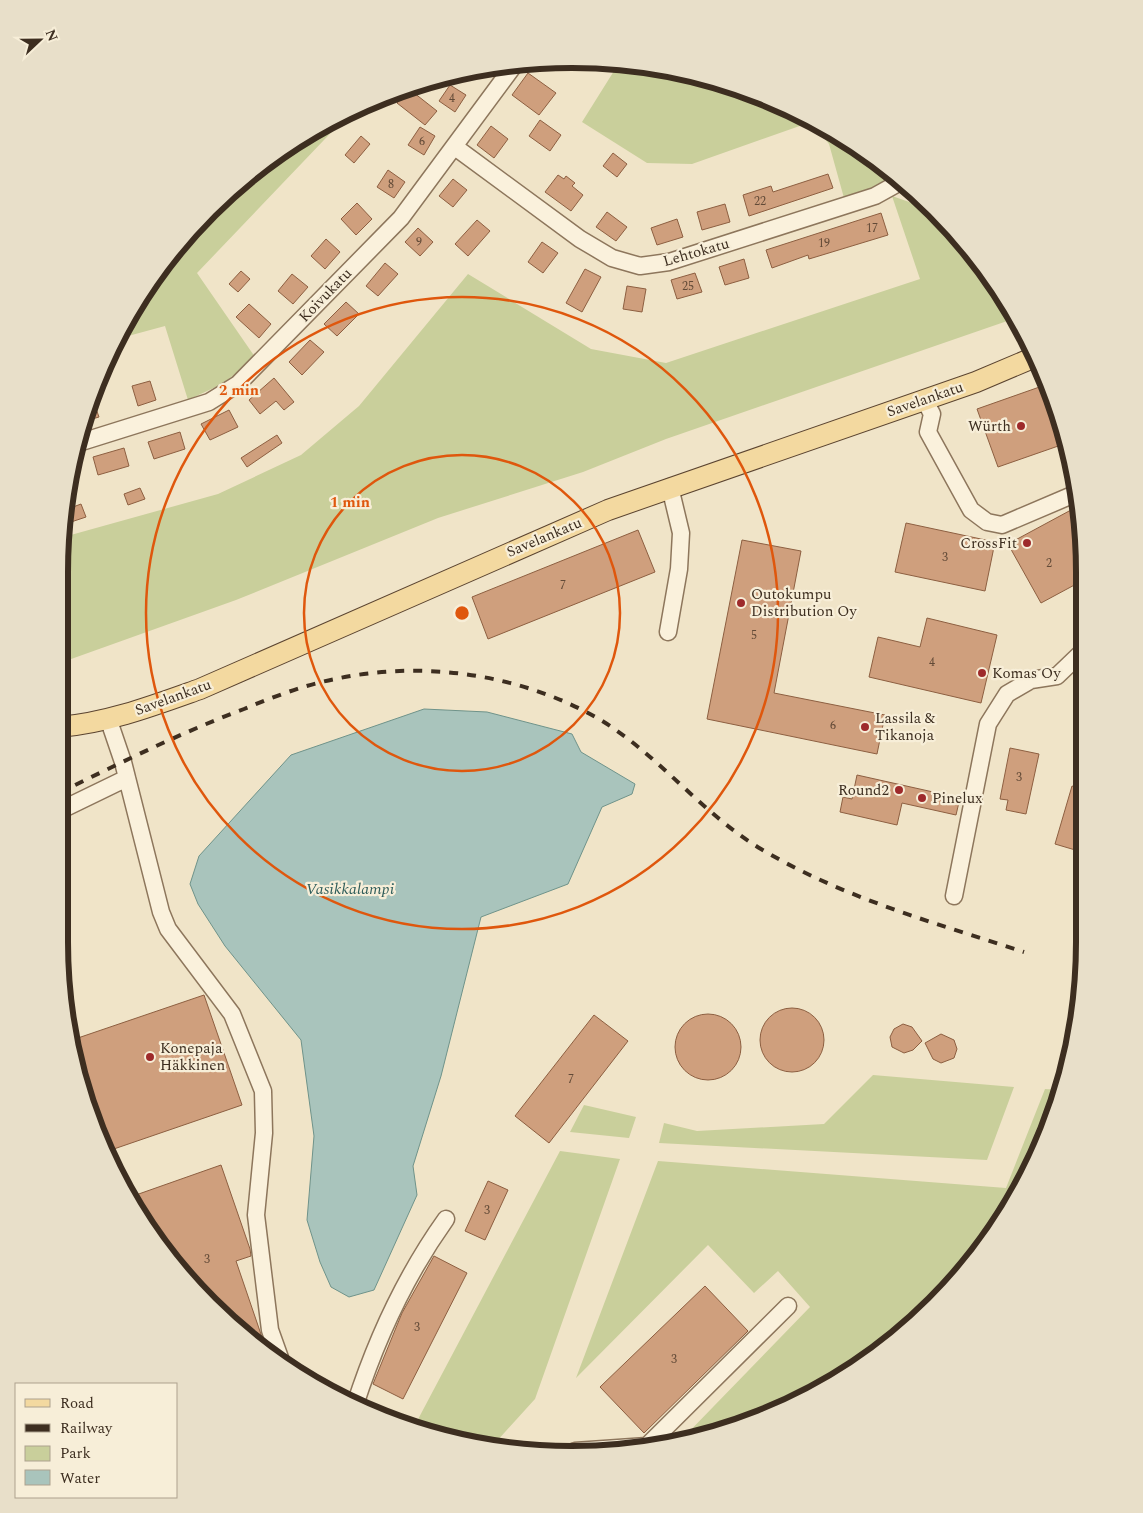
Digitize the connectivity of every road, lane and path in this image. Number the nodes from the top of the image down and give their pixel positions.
1 (508, 72) edge
2 (455, 147) junction
3 (894, 185) edge
4 (1029, 360) edge
5 (924, 399) junction
6 (85, 441) edge
7 (670, 487) junction
8 (1070, 496) edge
9 (668, 632) dead end
10 (1076, 658) edge
11 (108, 718) junction
12 (68, 725) edge
13 (127, 778) junction
14 (68, 807) edge
15 (954, 896) dead end
16 (446, 1219) dead end
17 (788, 1306) dead end
18 (277, 1350) edge
19 (357, 1398) edge
20 (655, 1438) edge

1 - 2 street, Koivukatu
2 - 3 street, Lehtokatu
2 - 6 street, Koivukatu
4 - 5 main road, Savelankatu
5 - 7 main road, Savelankatu
5 - 8 street
7 - 9 street
7 - 11 main road, Savelankatu
10 - 15 street
11 - 12 main road, Savelankatu
11 - 13 street
13 - 14 street
13 - 18 street
16 - 19 street
17 - 20 street

